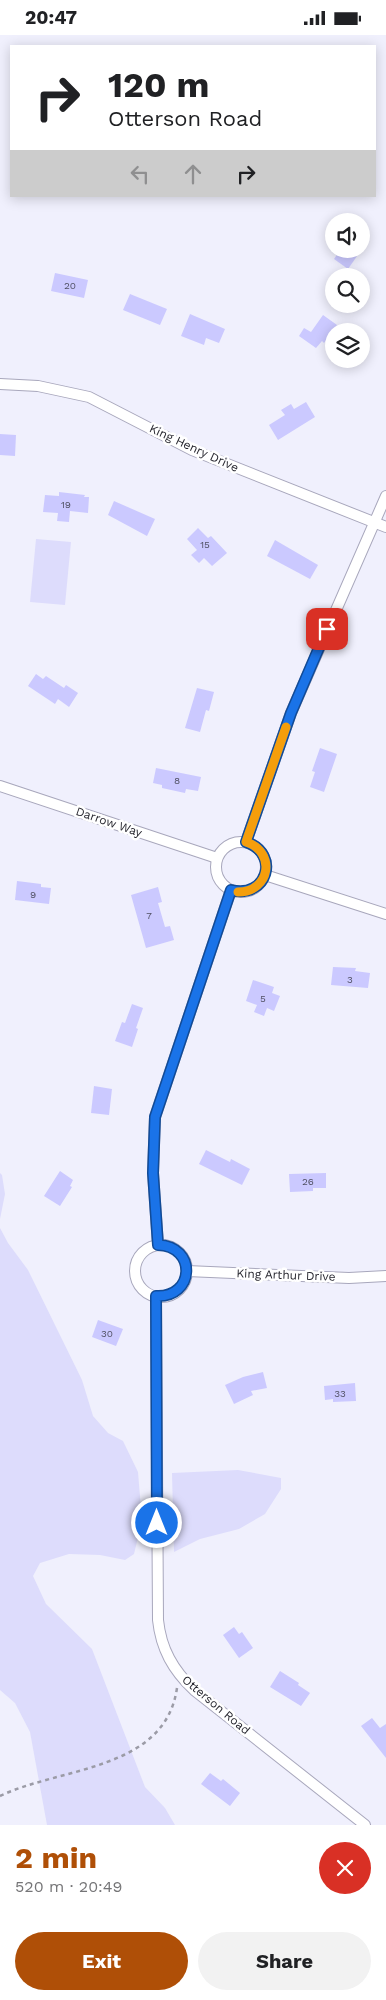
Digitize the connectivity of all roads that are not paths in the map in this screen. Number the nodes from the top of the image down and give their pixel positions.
1 (0, 384) edge
2 (386, 496) edge
3 (374, 524) junction
4 (386, 527) edge
5 (0, 786) edge
6 (246, 842) junction
7 (217, 859) junction
8 (265, 875) junction
9 (231, 890) junction
10 (386, 914) edge
11 (158, 1245) junction
12 (187, 1271) junction
13 (386, 1276) edge
14 (156, 1296) junction
15 (365, 1825) edge

1 - 3 street, King Henry Drive
2 - 3 street
3 - 4 street, King Henry Drive
3 - 6 street
5 - 7 street, Darrow Way
6 - 7 street
6 - 8 street
7 - 9 street
8 - 9 street
8 - 10 street
9 - 11 street
11 - 12 street
11 - 14 street
12 - 13 street, King Arthur Drive
12 - 14 street
14 - 15 street, Otterson Road

